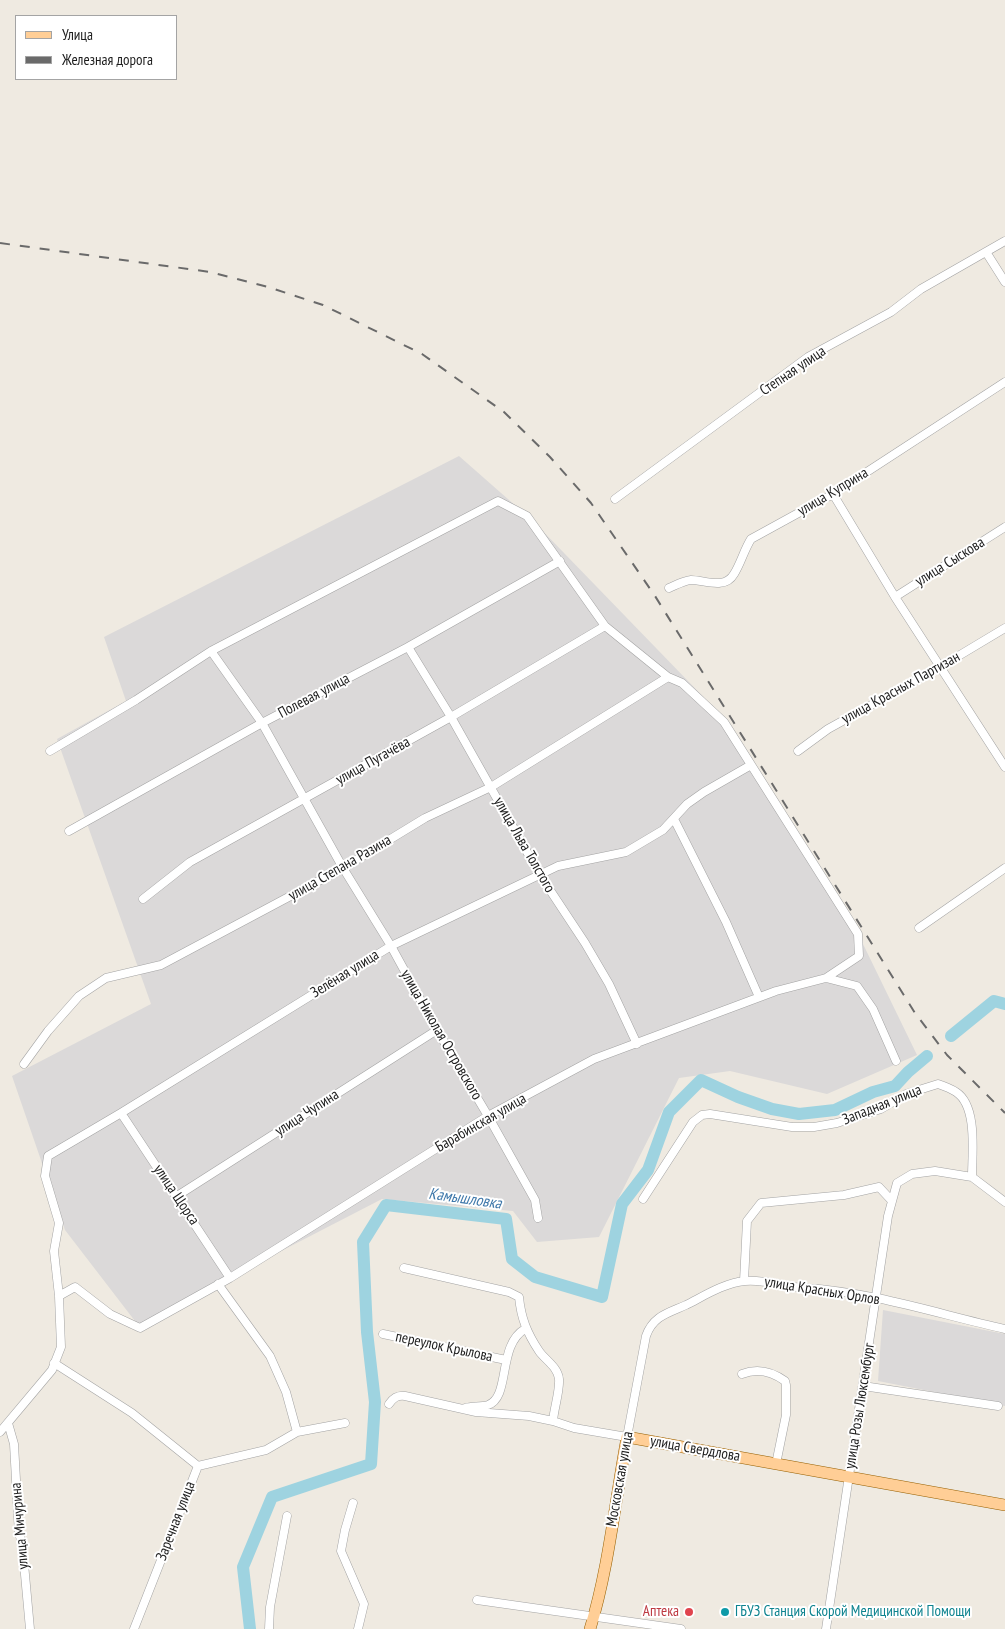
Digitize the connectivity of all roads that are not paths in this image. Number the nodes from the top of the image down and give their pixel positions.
1 (1005, 240) edge
2 (986, 252) junction
3 (1005, 282) edge
4 (1005, 382) edge
5 (833, 494) junction
6 (615, 499) dead end
7 (1005, 527) edge
8 (560, 561) junction
9 (669, 588) dead end
10 (895, 596) junction
11 (605, 626) junction
12 (1005, 628) edge
13 (408, 647) junction
14 (211, 652) junction
15 (940, 667) junction
16 (668, 677) junction
17 (451, 717) junction
18 (262, 723) junction
19 (798, 751) dead end
20 (50, 752) dead end
21 (751, 765) junction
22 (1005, 767) edge
23 (491, 787) junction
24 (304, 799) junction
25 (674, 819) junction
26 (69, 831) dead end
27 (343, 868) junction
28 (1005, 868) edge
29 (540, 875) junction
30 (144, 898) dead end
31 (918, 928) dead end
32 (391, 946) junction
33 (826, 978) junction
34 (759, 997) junction
35 (437, 1030) junction
36 (637, 1044) junction
37 (896, 1061) dead end
38 (24, 1064) dead end
39 (121, 1113) junction
40 (488, 1116) junction
41 (972, 1177) junction
42 (177, 1196) junction
43 (643, 1199) dead end
44 (892, 1201) junction
45 (1005, 1202) edge
46 (538, 1218) dead end
47 (404, 1268) dead end
48 (230, 1278) junction
49 (744, 1281) junction
50 (218, 1284) junction
51 (59, 1296) junction
52 (876, 1299) junction
53 (649, 1328) joint
54 (1005, 1328) edge
55 (525, 1329) junction
56 (383, 1334) dead end
57 (506, 1360) junction
58 (54, 1363) junction
59 (742, 1374) dead end
60 (863, 1386) junction
61 (389, 1404) dead end
62 (998, 1406) dead end
63 (463, 1409) junction
64 (553, 1421) junction
65 (8, 1423) junction
66 (345, 1424) dead end
67 (0, 1432) edge
68 (297, 1432) junction
69 (627, 1437) junction
70 (776, 1464) junction
71 (198, 1466) junction
72 (849, 1476) junction
73 (353, 1503) dead end
74 (1005, 1506) edge
75 (287, 1516) dead end
76 (477, 1600) dead end
77 (594, 1616) junction
78 (30, 1629) edge
79 (134, 1629) edge
80 (269, 1629) edge
81 (358, 1629) edge
82 (590, 1629) edge
83 (681, 1629) edge
84 (826, 1629) edge

1 - 2 street, Степная улица
2 - 3 street
2 - 6 street, Степная улица
4 - 5 street, улица Куприна
5 - 9 street, улица Куприна
5 - 10 street
7 - 10 street, улица Сыскова
8 - 11 street
8 - 13 street, Полевая улица
8 - 14 street
10 - 15 street
11 - 16 street
11 - 17 street, улица Пугачёва
12 - 15 street, улица Красных Партизан
13 - 17 street, улица Льва Толстого
13 - 18 street, Полевая улица
14 - 18 street, улица Николая Островского
14 - 20 street
15 - 19 street, улица Красных Партизан
15 - 22 street
16 - 21 street
16 - 23 street, улица Степана Разина
17 - 23 street, улица Льва Толстого
17 - 24 street, улица Пугачёва
18 - 24 street, улица Николая Островского
18 - 26 street, Полевая улица
21 - 25 street, Зелёная улица
21 - 33 street
23 - 27 street, улица Степана Разина
23 - 29 street, улица Льва Толстого
24 - 27 street, улица Николая Островского
24 - 30 street, улица Пугачёва
25 - 29 street, Зелёная улица
25 - 34 street
27 - 32 street, улица Николая Островского
27 - 38 street, улица Степана Разина
28 - 31 street
29 - 32 street, Зелёная улица
29 - 36 street, улица Льва Толстого
32 - 35 street, улица Николая Островского
32 - 39 street, Зелёная улица
33 - 34 street, Барабинская улица
33 - 37 street, Барабинская улица
34 - 36 street, Барабинская улица
35 - 40 street, улица Николая Островского
35 - 42 street, улица Чупина
36 - 40 street, Барабинская улица
39 - 42 street, улица Щорса
39 - 51 street, Зелёная улица
40 - 46 street, улица Николая Островского
40 - 48 street, Барабинская улица
41 - 43 street, Западная улица
41 - 44 street, улица Розы Люксембург
41 - 45 street
42 - 48 street, улица Щорса
44 - 49 street
44 - 52 street, улица Розы Люксембург
47 - 55 street
48 - 50 street, Барабинская улица
49 - 52 street, улица Красных Орлов
49 - 53 street, улица Красных Орлов
50 - 51 street, Барабинская улица
50 - 68 street
51 - 58 street
52 - 54 street, улица Красных Орлов
52 - 60 street, улица Розы Люксембург
53 - 69 street, Московская улица
55 - 57 street
55 - 64 street
56 - 57 street, переулок Крылова
57 - 63 street
58 - 65 street
58 - 71 street, Заречная улица
59 - 70 street
60 - 62 street
60 - 72 street, улица Розы Люксембург
61 - 63 street, улица Свердлова
63 - 64 street, улица Свердлова
64 - 69 street, улица Свердлова
65 - 67 street
65 - 78 street, улица Мичурина
66 - 68 street
68 - 71 street
69 - 70 main road, улица Свердлова
69 - 77 main road, Московская улица
70 - 72 main road, улица Свердлова
71 - 79 street, Заречная улица
72 - 74 main road, улица Свердлова
72 - 84 street, улица Розы Люксембург
73 - 81 street
75 - 80 street
76 - 77 street
77 - 82 main road, Московская улица
77 - 83 street

